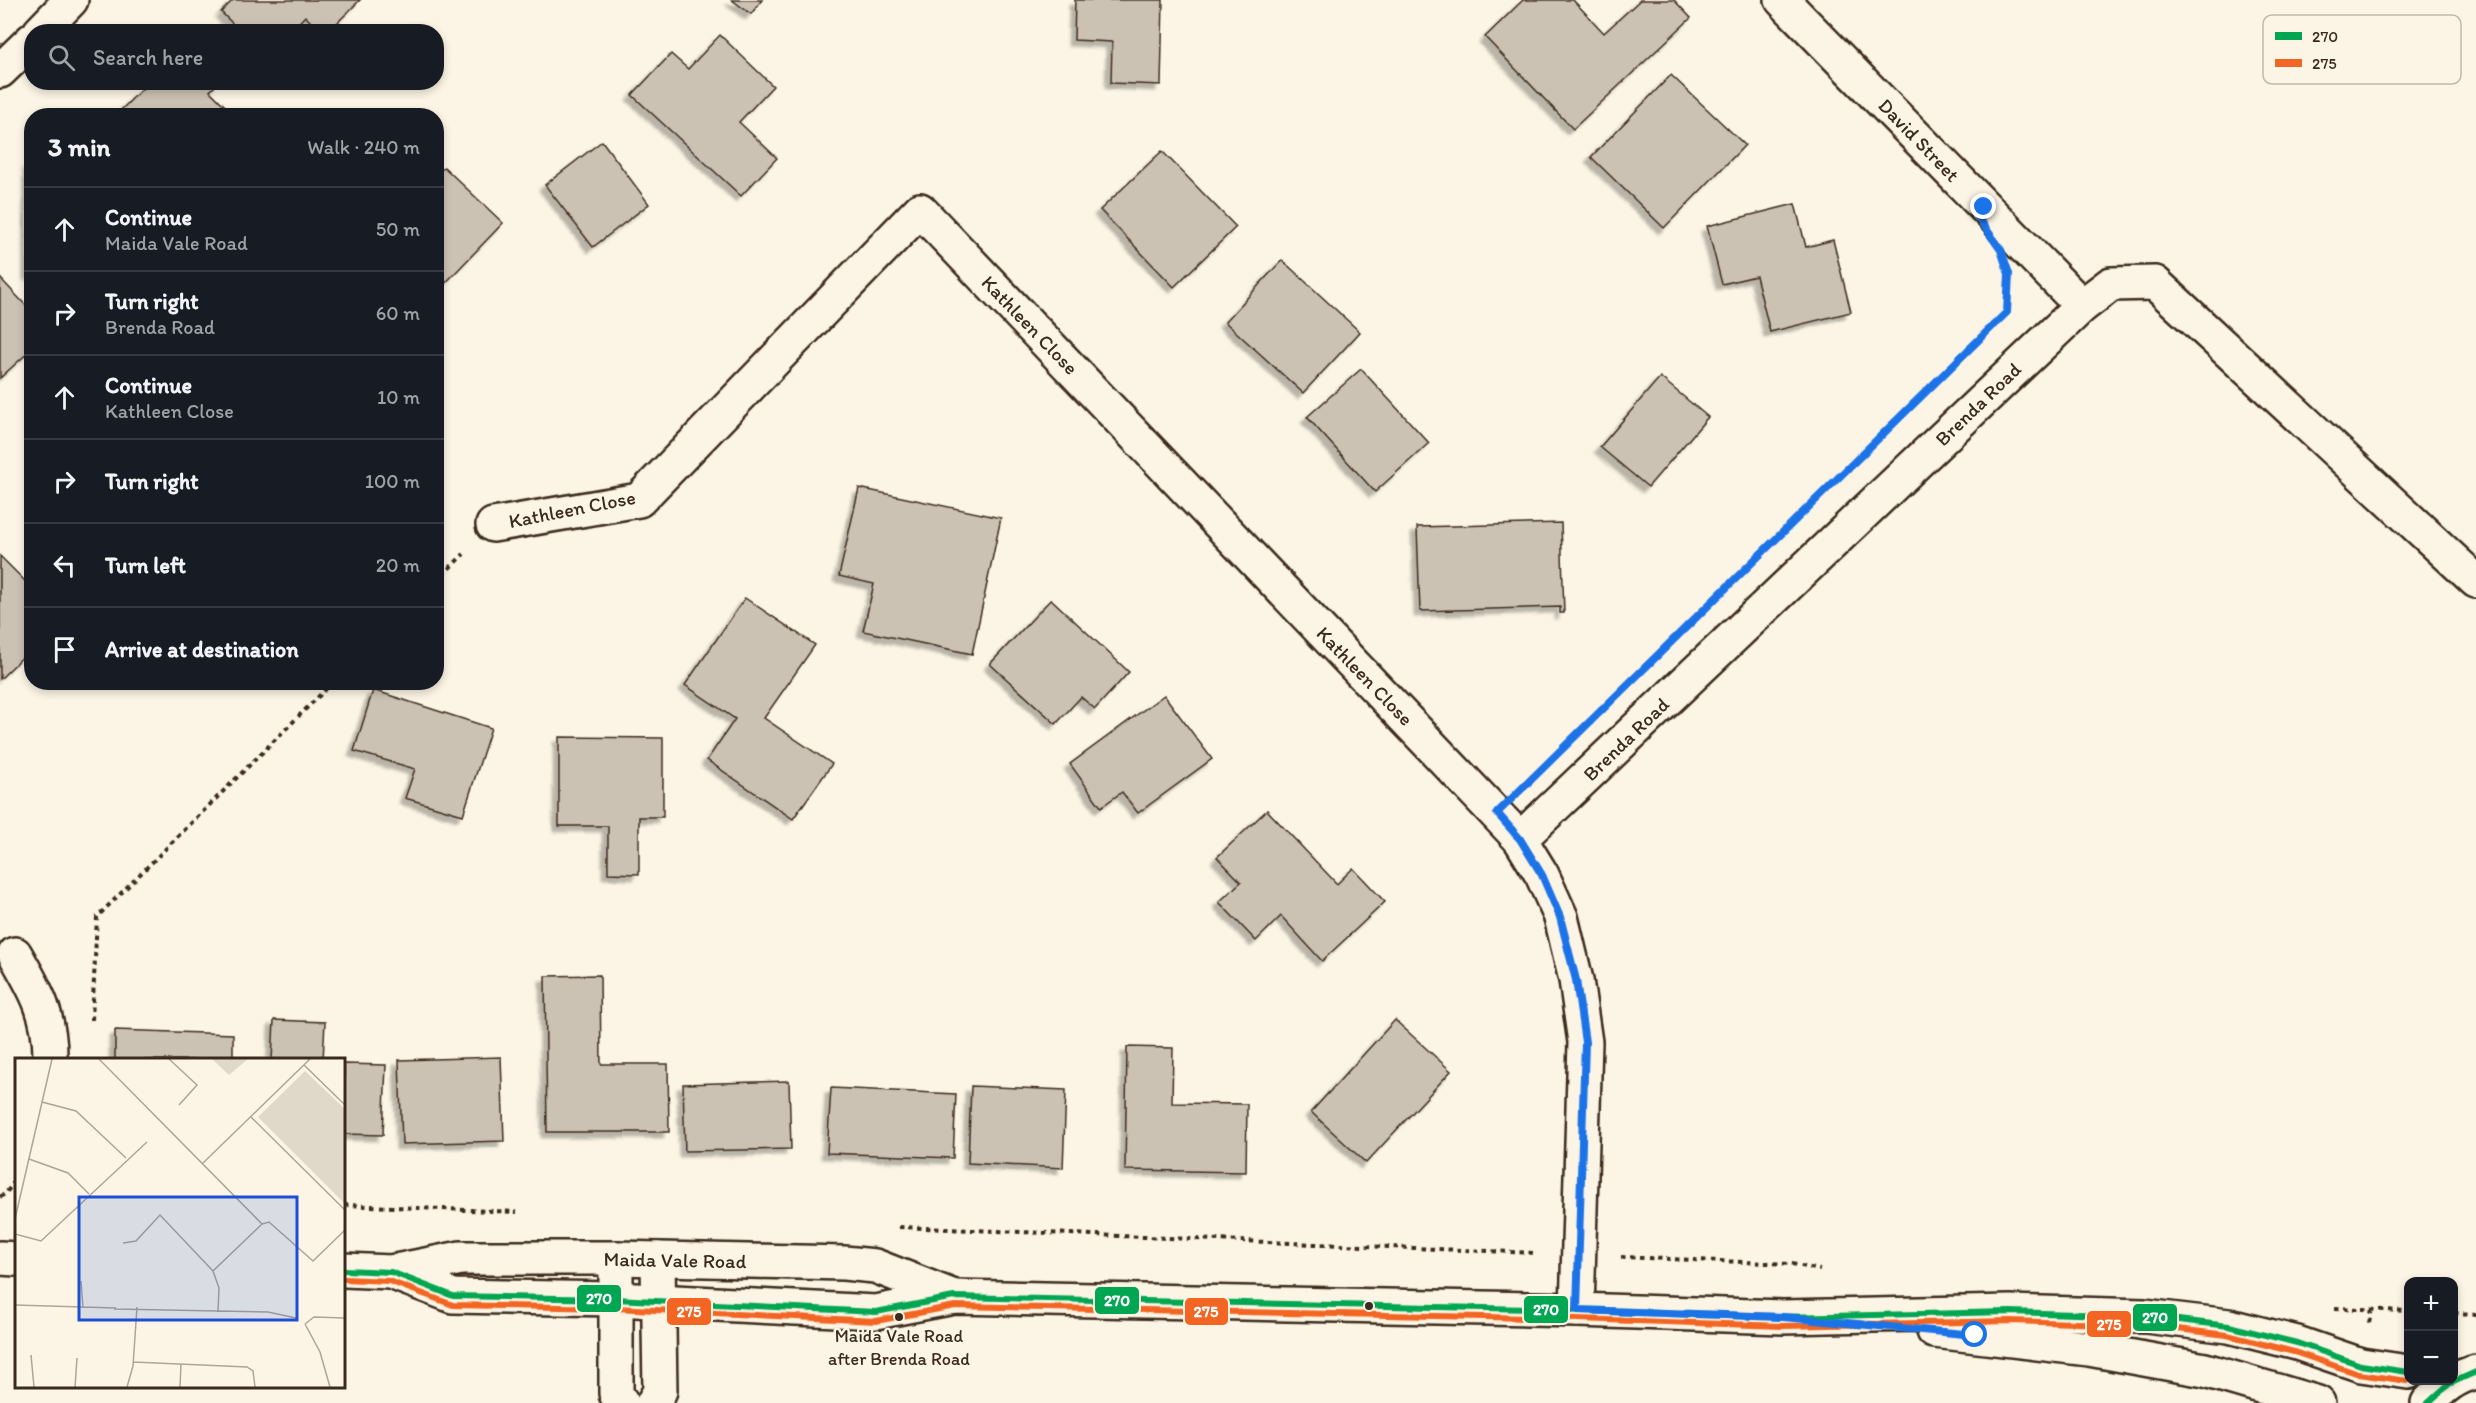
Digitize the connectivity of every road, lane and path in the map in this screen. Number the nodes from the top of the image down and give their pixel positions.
1 (71, 0) edge
2 (1782, 0) edge
3 (48, 24) edge
4 (24, 48) edge
5 (0, 71) edge
6 (2008, 283) dead end
7 (2082, 306) junction
8 (1940, 377) dead end
9 (493, 525) dead end
10 (2476, 582) edge
11 (325, 690) edge
12 (1520, 839) junction
13 (15, 954) dead end
14 (92, 1024) dead end
15 (50, 1058) edge
16 (15, 1180) edge
17 (0, 1197) edge
18 (345, 1206) edge
19 (528, 1212) dead end
20 (892, 1227) dead end
21 (1577, 1255) junction
22 (0, 1258) edge
23 (616, 1258) junction
24 (15, 1259) edge
25 (658, 1259) junction
26 (345, 1270) edge
27 (1824, 1271) dead end
28 (391, 1272) junction
29 (954, 1297) junction
30 (615, 1299) junction
31 (657, 1302) junction
32 (2324, 1307) dead end
33 (1577, 1310) junction
34 (2404, 1311) edge
35 (2458, 1313) edge
36 (2476, 1314) edge
37 (1783, 1317) junction
38 (2404, 1371) edge
39 (2464, 1374) edge
40 (622, 1403) edge
41 (653, 1403) edge
42 (2318, 1403) edge
43 (2428, 1403) edge

1 - 3 street
2 - 7 street, David Street
4 - 5 street
6 - 8 path
7 - 10 street, Brenda Road
7 - 12 street, Brenda Road
9 - 12 street, Kathleen Close
11 - 14 path
12 - 21 street
13 - 15 street
16 - 17 path
18 - 19 path
20 - 21 path
21 - 27 path
21 - 33 street
22 - 24 street
23 - 25 street, Maida Vale Road
23 - 28 street, Maida Vale Road
23 - 30 street
25 - 29 street, Maida Vale Road
25 - 31 street
26 - 28 street, Maida Vale Road
28 - 30 street, Maida Vale Road
29 - 31 street, Maida Vale Road
29 - 33 street, Maida Vale Road
30 - 31 street, Maida Vale Road
30 - 40 street
31 - 41 street
32 - 34 path
33 - 37 street, Maida Vale Road
35 - 36 path
37 - 38 street, Maida Vale Road
37 - 42 street, Maida Vale Road
39 - 43 street

